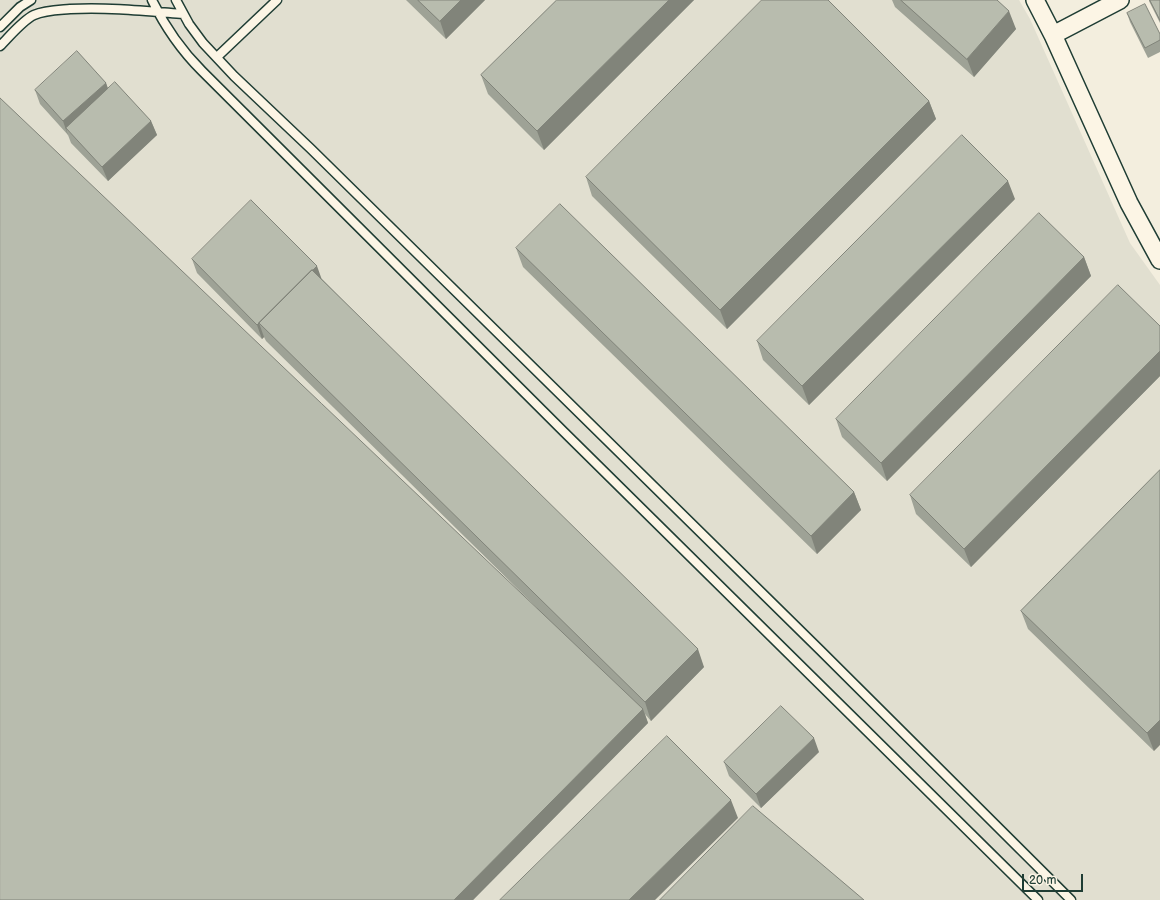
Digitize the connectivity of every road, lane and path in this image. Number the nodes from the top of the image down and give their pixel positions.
1 (31, 0) edge
2 (152, 0) edge
3 (176, 0) edge
4 (277, 0) edge
5 (1035, 0) edge
6 (1120, 0) edge
7 (158, 12) junction
8 (184, 14) junction
9 (0, 27) edge
10 (1053, 35) junction
11 (0, 46) edge
12 (217, 57) junction
13 (1160, 260) edge
14 (1038, 900) edge
15 (1070, 900) edge

1 - 9 lane
2 - 7 lane
3 - 8 lane
4 - 12 lane
5 - 10 street
6 - 10 street
7 - 8 lane
7 - 11 lane
7 - 14 lane
8 - 12 lane
10 - 13 street
12 - 15 lane

